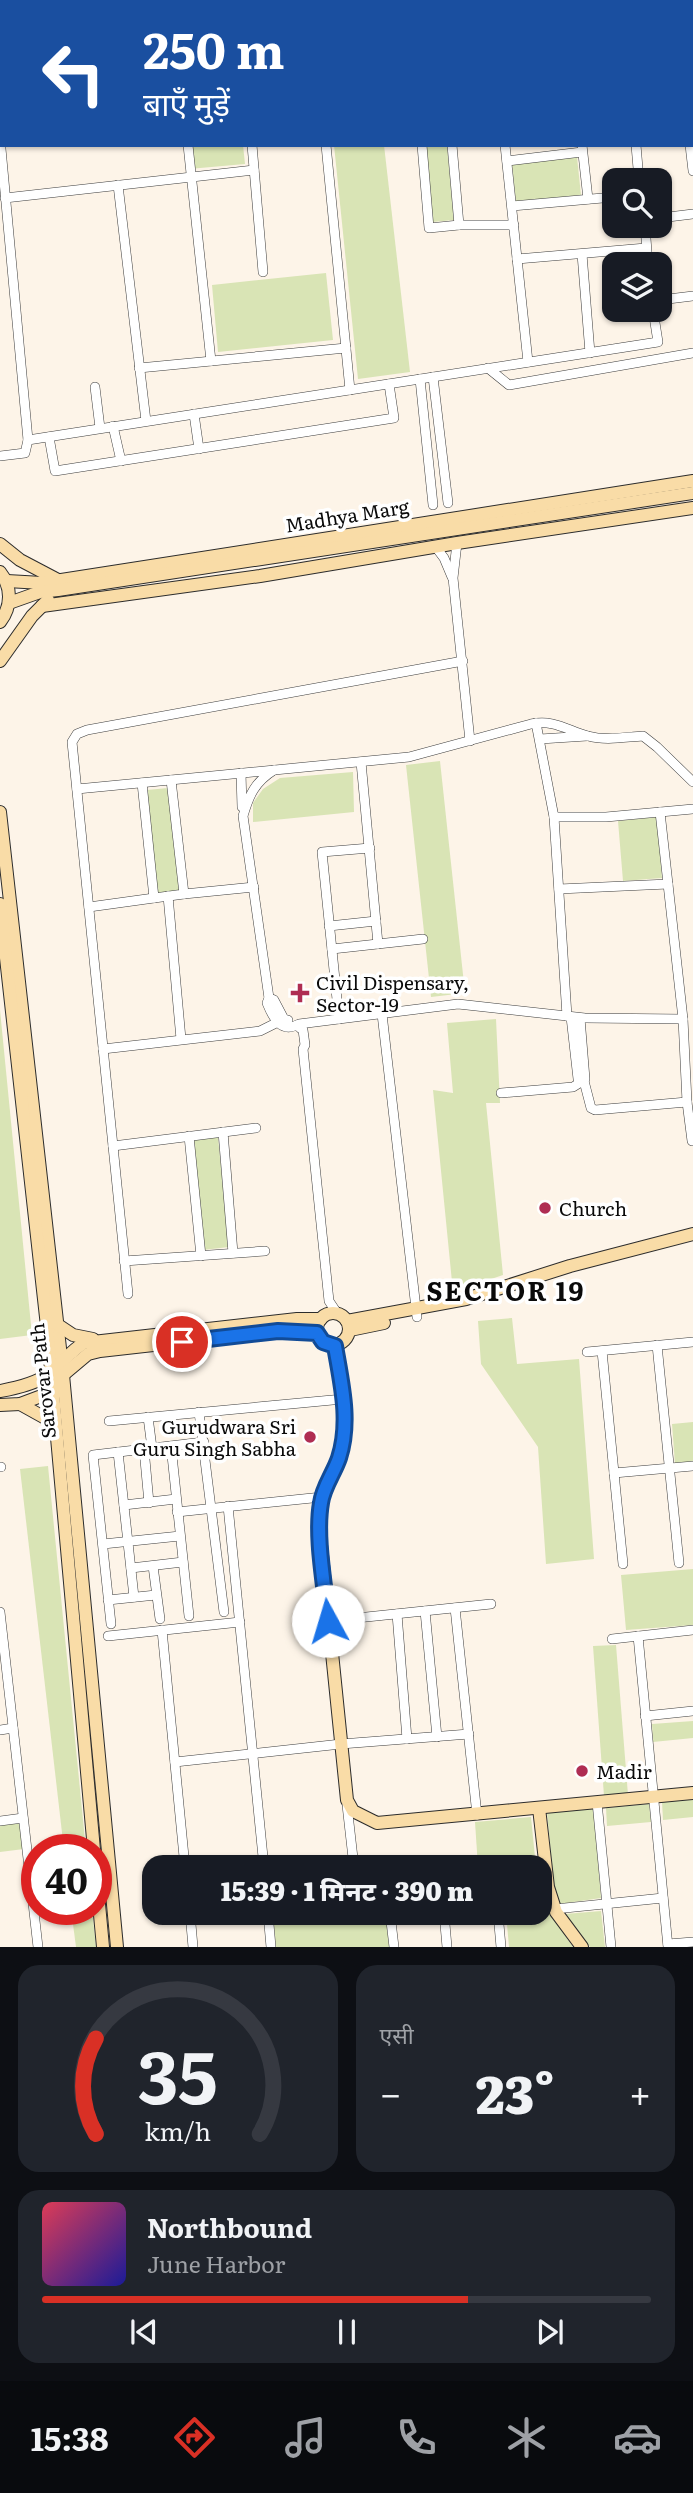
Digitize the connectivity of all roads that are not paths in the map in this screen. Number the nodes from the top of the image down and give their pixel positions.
1 (1, 147) edge
2 (188, 147) edge
3 (252, 147) edge
4 (326, 147) edge
5 (422, 147) edge
6 (452, 147) edge
7 (506, 147) edge
8 (636, 147) edge
9 (690, 147) edge
10 (582, 149) edge
11 (507, 161) junction
12 (638, 168) edge
13 (254, 170) junction
14 (693, 171) edge
15 (190, 177) junction
16 (118, 185) junction
17 (5, 198) junction
18 (602, 198) edge
19 (588, 199) junction
20 (512, 206) junction
21 (693, 214) edge
22 (672, 217) edge
23 (459, 225) junction
24 (514, 225) junction
25 (646, 238) edge
26 (646, 248) junction
27 (646, 252) edge
28 (582, 254) junction
29 (517, 259) junction
30 (263, 272) dead end
31 (693, 296) edge
32 (672, 299) edge
33 (654, 322) edge
34 (346, 348) junction
35 (590, 353) junction
36 (693, 353) edge
37 (211, 361) junction
38 (528, 362) junction
39 (139, 368) junction
40 (488, 368) junction
41 (433, 377) junction
42 (420, 379) junction
43 (389, 384) junction
44 (95, 387) dead end
45 (350, 390) junction
46 (194, 414) junction
47 (146, 421) junction
48 (113, 426) junction
49 (100, 428) junction
50 (49, 436) junction
51 (28, 440) junction
52 (200, 449) junction
53 (0, 456) edge
54 (121, 461) junction
55 (693, 481) edge
56 (693, 493) edge
57 (448, 503) dead end
58 (433, 505) dead end
59 (693, 508) edge
60 (457, 542) junction
61 (0, 544) edge
62 (435, 546) junction
63 (3, 577) edge
64 (453, 578) junction
65 (58, 585) junction
66 (9, 603) junction
67 (42, 606) junction
68 (0, 622) edge
69 (463, 661) junction
70 (0, 662) edge
71 (536, 723) junction
72 (589, 736) junction
73 (540, 739) junction
74 (470, 741) junction
75 (361, 762) junction
76 (274, 770) junction
77 (241, 773) junction
78 (172, 780) junction
79 (693, 782) edge
80 (142, 783) junction
81 (77, 789) junction
82 (693, 808) edge
83 (0, 812) edge
84 (660, 812) junction
85 (243, 816) junction
86 (554, 817) junction
87 (370, 848) junction
88 (668, 884) junction
89 (254, 887) junction
90 (559, 890) junction
91 (184, 894) junction
92 (168, 896) junction
93 (154, 898) junction
94 (0, 904) edge
95 (89, 907) junction
96 (376, 921) junction
97 (329, 926) junction
98 (423, 939) dead end
99 (378, 944) junction
100 (332, 949) junction
101 (382, 1014) junction
102 (572, 1017) junction
103 (339, 1019) junction
104 (683, 1019) junction
105 (281, 1021) junction
106 (300, 1025) junction
107 (181, 1039) junction
108 (103, 1049) junction
109 (582, 1081) junction
110 (501, 1093) dead end
111 (687, 1102) junction
112 (256, 1128) dead end
113 (223, 1132) junction
114 (189, 1136) junction
115 (692, 1141) edge
116 (113, 1146) junction
117 (693, 1234) edge
118 (693, 1241) edge
119 (265, 1251) dead end
120 (233, 1253) junction
121 (201, 1256) junction
122 (124, 1261) junction
123 (128, 1294) dead end
124 (417, 1312) junction
125 (336, 1320) junction
126 (55, 1323) junction
127 (277, 1327) junction
128 (317, 1333) junction
129 (100, 1340) junction
130 (134, 1342) junction
131 (693, 1342) edge
132 (657, 1345) junction
133 (335, 1346) junction
134 (602, 1351) junction
135 (587, 1352) dead end
136 (61, 1361) junction
137 (56, 1374) junction
138 (0, 1391) edge
139 (52, 1392) junction
140 (344, 1399) junction
141 (20, 1404) junction
142 (0, 1405) edge
143 (199, 1412) junction
144 (148, 1417) junction
145 (109, 1421) dead end
146 (56, 1431) junction
147 (204, 1442) junction
148 (171, 1446) junction
149 (148, 1449) junction
150 (118, 1452) junction
151 (693, 1466) edge
152 (669, 1468) junction
153 (614, 1473) junction
154 (323, 1497) junction
155 (176, 1499) junction
156 (149, 1503) junction
157 (124, 1505) junction
158 (229, 1506) junction
159 (212, 1507) junction
160 (177, 1512) junction
161 (180, 1536) junction
162 (128, 1542) junction
163 (103, 1544) junction
164 (183, 1563) junction
165 (679, 1563) dead end
166 (623, 1564) dead end
167 (153, 1566) junction
168 (131, 1568) junction
169 (156, 1595) junction
170 (134, 1597) junction
171 (108, 1600) junction
172 (491, 1604) dead end
173 (455, 1608) junction
174 (425, 1611) junction
175 (0, 1612) edge
176 (224, 1612) dead end
177 (397, 1614) junction
178 (189, 1616) dead end
179 (160, 1619) dead end
180 (328, 1621) junction
181 (240, 1622) junction
182 (111, 1624) dead end
183 (162, 1630) junction
184 (693, 1630) edge
185 (108, 1636) dead end
186 (638, 1636) junction
187 (612, 1639) dead end
188 (11, 1705) junction
189 (0, 1706) edge
190 (693, 1711) edge
191 (645, 1716) junction
192 (13, 1728) junction
193 (0, 1730) edge
194 (469, 1734) junction
195 (437, 1737) junction
196 (407, 1739) junction
197 (341, 1744) junction
198 (253, 1754) junction
199 (175, 1762) junction
200 (693, 1793) edge
201 (654, 1797) junction
202 (346, 1800) junction
203 (597, 1802) junction
204 (539, 1808) junction
205 (477, 1815) junction
206 (23, 1818) junction
207 (0, 1821) edge
208 (93, 1834) edge
209 (184, 1855) edge
210 (263, 1855) edge
211 (353, 1855) edge
212 (542, 1855) edge
213 (663, 1898) junction
214 (552, 1902) edge
215 (607, 1904) junction
216 (555, 1909) junction
217 (101, 1925) edge
218 (191, 1925) edge
219 (269, 1925) edge
220 (391, 1925) edge
221 (445, 1925) edge
222 (499, 1925) edge
223 (693, 1942) edge
224 (668, 1946) edge
225 (38, 1947) edge
226 (103, 1947) edge
227 (117, 1947) edge
228 (193, 1947) edge
229 (271, 1947) edge
230 (394, 1947) edge
231 (447, 1947) edge
232 (501, 1947) edge
233 (582, 1947) edge
234 (611, 1947) edge

1 - 17 street
2 - 15 street
3 - 13 street
4 - 34 street
5 - 23 street
6 - 23 street
7 - 11 street
8 - 12 street
9 - 14 street
10 - 11 street
10 - 19 street
11 - 20 street
13 - 15 street
13 - 30 street
15 - 16 street
15 - 37 street
16 - 17 street
16 - 39 street
17 - 51 street
18 - 19 street
19 - 20 street
20 - 24 street
21 - 22 street
23 - 24 street
24 - 29 street
25 - 26 street
26 - 27 street
26 - 28 street
28 - 29 street
28 - 35 street
29 - 38 street
31 - 32 street
33 - 35 street
34 - 37 street
34 - 45 street
35 - 38 street
36 - 40 street
37 - 39 street
38 - 40 street
39 - 47 street
40 - 41 street
41 - 42 street
41 - 57 street
42 - 43 street
42 - 58 street
43 - 45 street
43 - 52 street
44 - 49 street
45 - 46 street
46 - 47 street
46 - 52 street
47 - 48 street
48 - 49 street
48 - 54 street
49 - 50 street
50 - 51 street
50 - 54 street
51 - 53 street
52 - 54 street
55 - 65 main road, Madhya Marg
56 - 65 main road, Madhya Marg
59 - 60 main road
60 - 62 main road
60 - 64 street
61 - 65 main road
62 - 64 street
62 - 67 main road
63 - 65 main road, Madhya Marg
63 - 66 main road
64 - 69 street
65 - 66 main road, Madhya Marg
65 - 67 main road
66 - 68 main road
67 - 70 main road
69 - 74 street
69 - 81 street
71 - 72 street
71 - 73 street
71 - 74 street
72 - 73 street
72 - 79 street
73 - 86 street
74 - 75 street
75 - 76 street
75 - 87 street
76 - 77 street
76 - 85 street
77 - 78 street
77 - 85 street
78 - 80 street
78 - 91 street
80 - 81 street
80 - 93 street
81 - 95 street
82 - 84 street
83 - 126 main road, Sarovar Path
84 - 86 street
84 - 88 street
85 - 89 street
86 - 90 street
87 - 96 street
87 - 97 street
88 - 90 street
88 - 104 street
89 - 91 street
89 - 105 street
90 - 102 street
91 - 92 street
92 - 93 street
92 - 107 street
93 - 95 street
94 - 137 main road, Sarovar Path
95 - 108 street
96 - 97 street
96 - 99 street
97 - 100 street
98 - 99 street
99 - 100 street
100 - 103 street
101 - 102 street
101 - 103 street
101 - 124 street
102 - 104 street
102 - 109 street
103 - 106 street
104 - 111 street
105 - 106 street
105 - 107 street
106 - 125 street
107 - 108 street
108 - 116 street
109 - 110 street
109 - 111 street
111 - 115 street
112 - 113 street
113 - 114 street
113 - 120 street
114 - 116 street
114 - 121 street
116 - 122 street
117 - 124 main road
118 - 124 main road
119 - 120 street
120 - 121 street
121 - 122 street
122 - 123 street
124 - 125 main road
125 - 127 main road
125 - 128 main road
125 - 133 main road
126 - 129 main road
126 - 136 main road, Sarovar Path
127 - 128 main road
127 - 130 main road
128 - 133 main road
129 - 130 main road
129 - 136 main road
130 - 137 main road
131 - 132 street
132 - 134 street
132 - 152 street
133 - 140 main road
134 - 135 street
134 - 153 street
136 - 137 main road, Sarovar Path
137 - 138 main road
137 - 139 main road
137 - 227 main road, Sarovar Path
139 - 141 main road
139 - 146 main road, Sarovar Path
140 - 143 street
140 - 154 main road
141 - 142 main road
141 - 146 main road
143 - 144 street
143 - 147 street
144 - 145 street
144 - 149 street
146 - 208 main road, Sarovar Path
147 - 148 street
147 - 159 street
148 - 149 street
148 - 155 street
149 - 150 street
149 - 156 street
150 - 157 street
150 - 163 street
151 - 152 street
152 - 153 street
152 - 165 street
153 - 166 street
154 - 158 street
154 - 180 main road
155 - 156 street
155 - 160 street
156 - 157 street
157 - 162 street
158 - 159 street
158 - 181 street
159 - 160 street
159 - 176 street
160 - 161 street
161 - 162 street
161 - 164 street
162 - 163 street
162 - 168 street
163 - 171 street
164 - 167 street
164 - 178 street
167 - 168 street
167 - 169 street
168 - 170 street
169 - 170 street
169 - 179 street
170 - 171 street
171 - 182 street
172 - 173 street
173 - 174 street
173 - 194 street
174 - 177 street
174 - 195 street
175 - 188 street
177 - 180 street
177 - 196 street
180 - 197 main road
181 - 183 street
181 - 198 street
183 - 185 street
183 - 199 street
184 - 186 street
186 - 187 street
186 - 191 street
188 - 189 street
188 - 192 street
190 - 191 street
191 - 201 street
192 - 193 street
192 - 206 street
194 - 195 street
194 - 205 street
195 - 196 street
196 - 197 street
197 - 198 street
197 - 202 main road
198 - 199 street
198 - 210 street
199 - 209 street
200 - 201 main road
201 - 203 main road
201 - 213 street
202 - 205 main road
202 - 211 street
203 - 204 main road
203 - 215 street
204 - 205 main road
204 - 212 main road
206 - 207 street
206 - 225 street
213 - 215 street
213 - 224 street
214 - 216 main road
215 - 216 street
215 - 234 street
216 - 233 main road
217 - 226 main road
218 - 228 street
219 - 229 street
220 - 230 street
221 - 231 street
222 - 232 street
223 - 224 street

